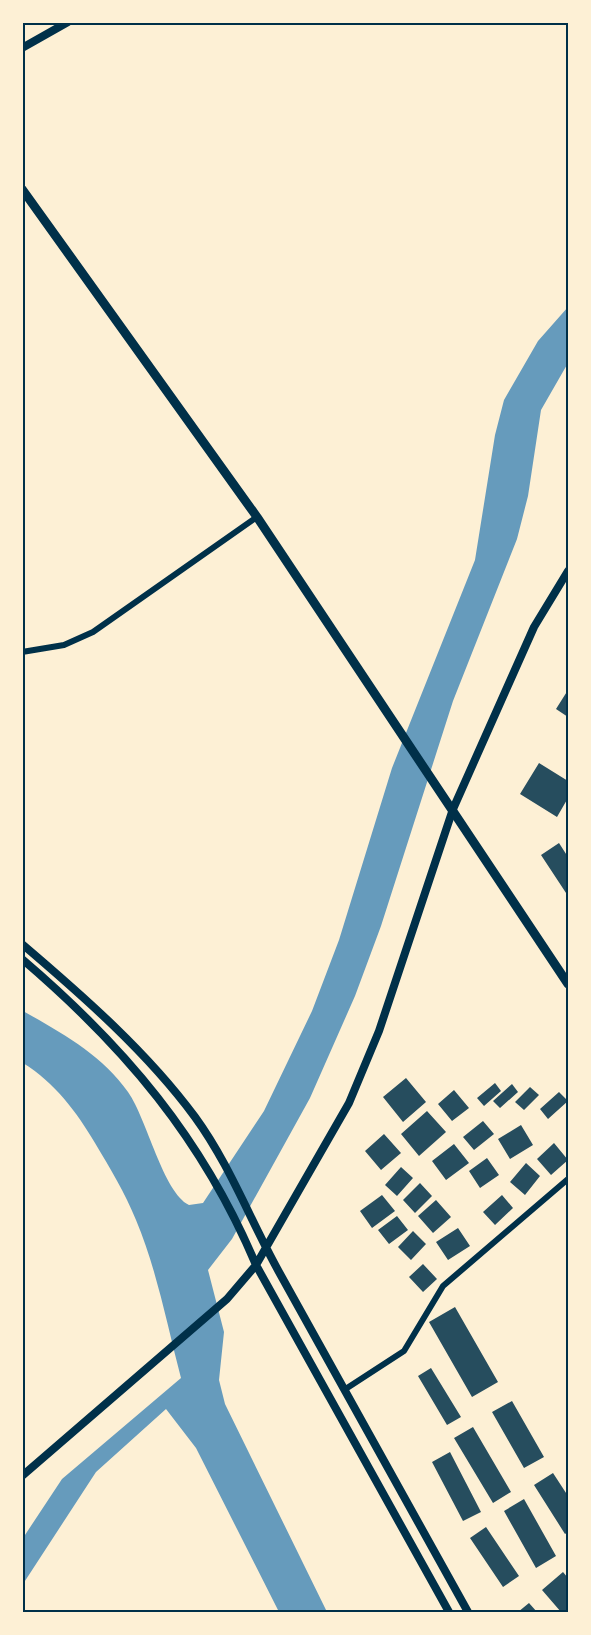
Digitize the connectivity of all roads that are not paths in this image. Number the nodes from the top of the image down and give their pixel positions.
1 (68, 22) edge
2 (22, 48) edge
3 (22, 189) edge
4 (257, 517) junction
5 (568, 571) edge
6 (22, 652) edge
7 (453, 809) junction
8 (22, 944) edge
9 (22, 959) edge
10 (568, 984) edge
11 (568, 1179) edge
12 (265, 1247) junction
13 (256, 1265) junction
14 (344, 1390) junction
15 (22, 1476) edge
16 (449, 1612) edge
17 (468, 1612) edge

1 - 2 street
3 - 4 main road
4 - 6 street
4 - 7 main road
5 - 7 street
7 - 10 main road
7 - 12 street
8 - 12 street
9 - 13 street
11 - 14 street
12 - 13 street
12 - 14 street
13 - 15 street
13 - 16 street
14 - 17 street

